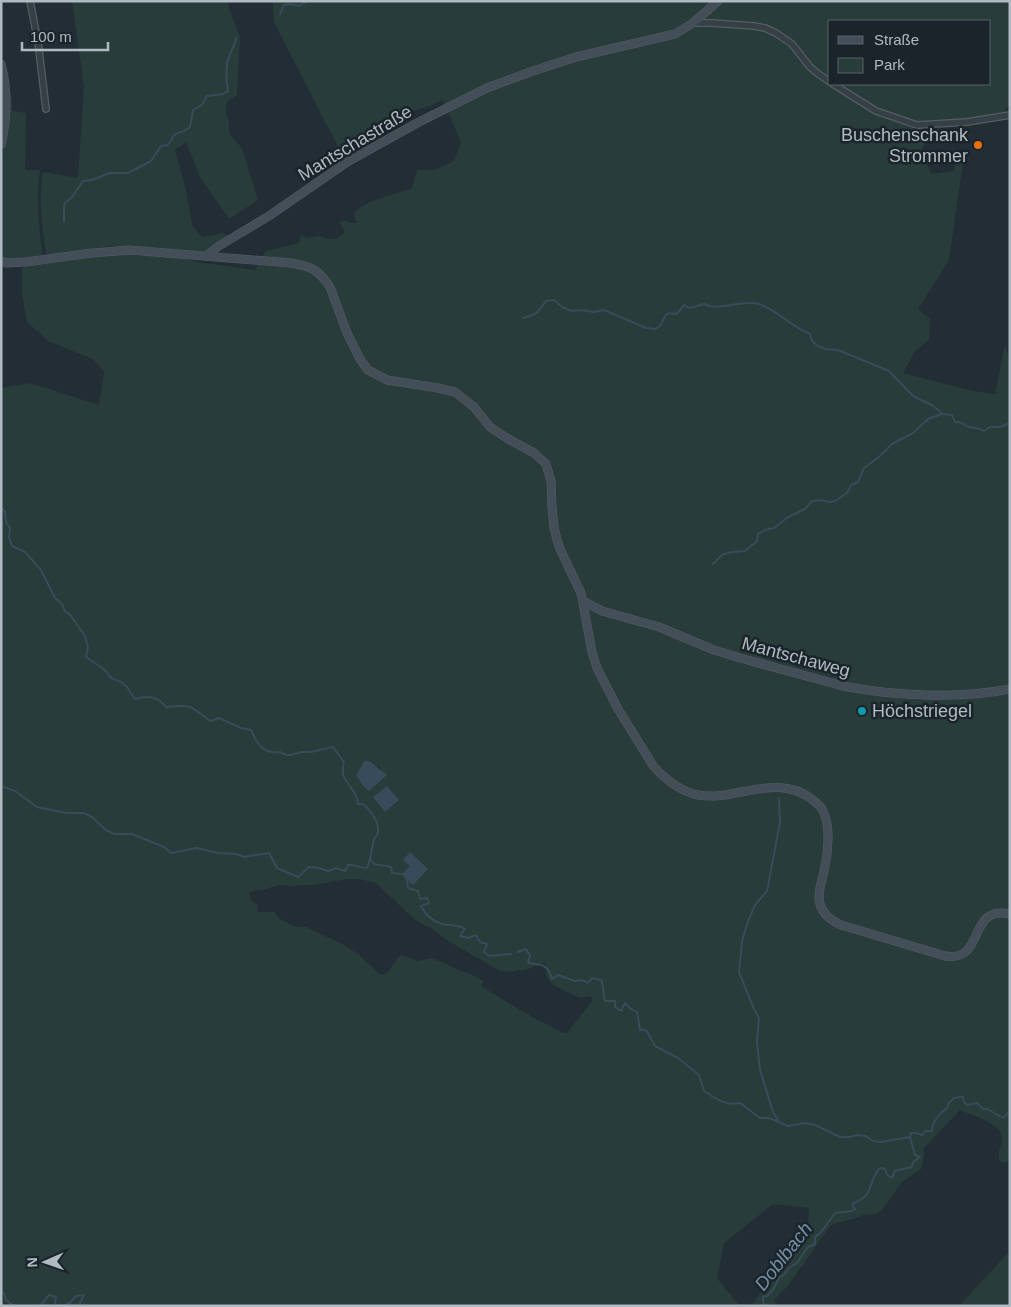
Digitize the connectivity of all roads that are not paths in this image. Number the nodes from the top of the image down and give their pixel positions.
1 (30, 1) edge
2 (718, 1) edge
3 (705, 13) junction
4 (712, 23) junction
5 (693, 24) junction
6 (1, 64) edge
7 (828, 81) edge
8 (835, 85) edge
9 (46, 109) dead end
10 (1010, 115) edge
11 (1, 145) edge
12 (206, 256) junction
13 (1, 261) edge
14 (583, 602) junction
15 (1010, 689) edge
16 (1010, 914) edge

1 - 9 street
2 - 3 street, Mantschastraße
3 - 4 street
3 - 5 street, Mantschastraße
4 - 5 street
4 - 7 street
5 - 12 street, Mantschastraße
6 - 11 street
8 - 10 street
12 - 13 street
12 - 14 street
14 - 15 street, Mantschaweg
14 - 16 street

